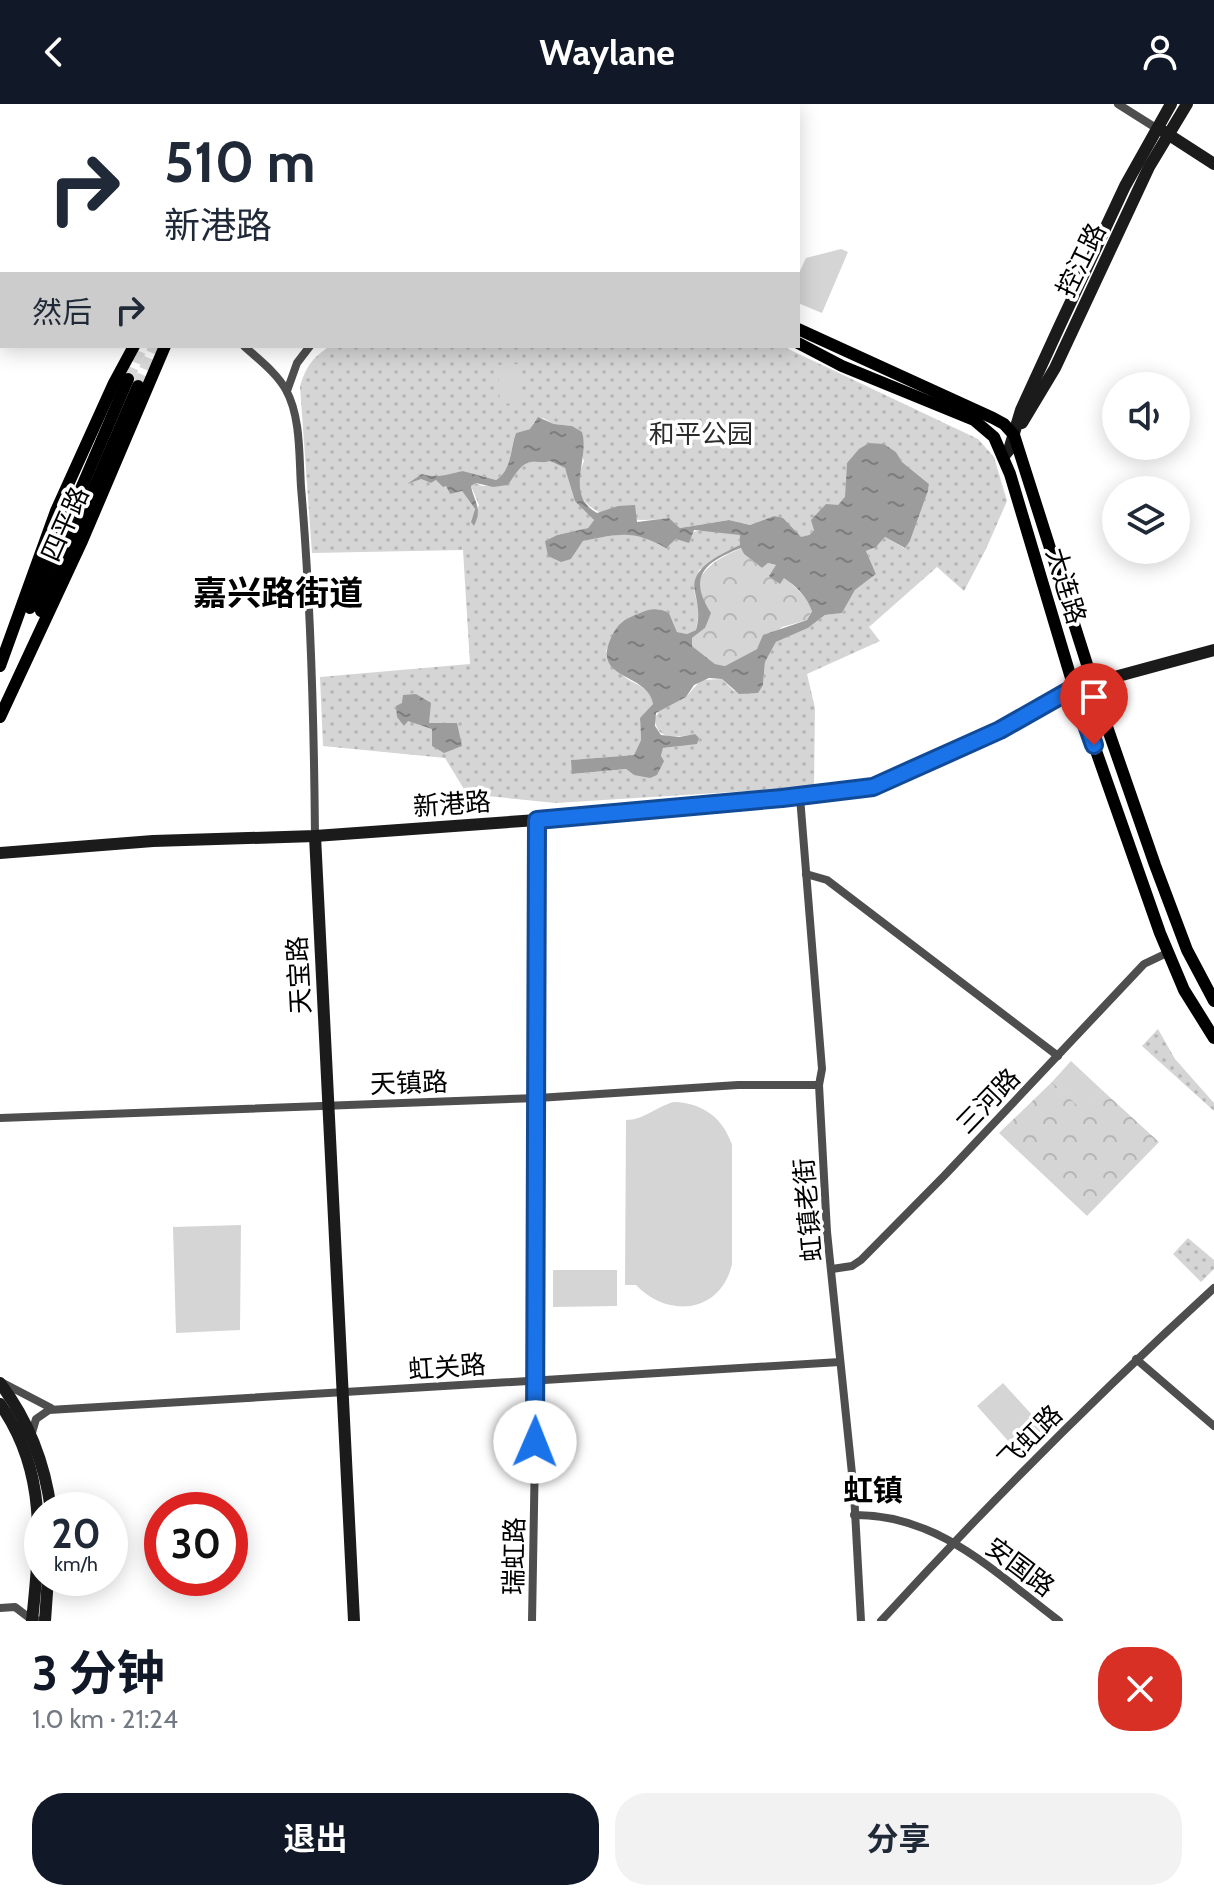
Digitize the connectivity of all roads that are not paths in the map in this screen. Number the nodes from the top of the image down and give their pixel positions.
1 (1118, 104) edge
2 (1171, 104) edge
3 (1187, 104) edge
4 (1156, 128) junction
5 (1170, 135) junction
6 (1214, 164) edge
7 (800, 330) edge
8 (800, 344) edge
9 (133, 348) edge
10 (164, 348) edge
11 (246, 348) edge
12 (308, 348) edge
13 (287, 391) junction
14 (1014, 435) junction
15 (1004, 456) junction
16 (9, 645) junction
17 (31, 649) junction
18 (1214, 650) edge
19 (0, 666) edge
20 (1093, 684) junction
21 (1074, 688) junction
22 (0, 717) edge
23 (800, 797) junction
24 (537, 820) junction
25 (315, 836) junction
26 (0, 853) edge
27 (806, 874) junction
28 (1167, 953) junction
29 (1214, 1001) edge
30 (1214, 1038) edge
31 (1058, 1056) junction
32 (819, 1085) junction
33 (538, 1098) junction
34 (328, 1106) junction
35 (0, 1118) edge
36 (832, 1269) junction
37 (1214, 1288) edge
38 (1136, 1359) junction
39 (840, 1362) junction
40 (536, 1381) junction
41 (0, 1382) edge
42 (342, 1394) junction
43 (0, 1404) edge
44 (55, 1410) junction
45 (1214, 1426) edge
46 (31, 1436) junction
47 (47, 1492) edge
48 (854, 1515) junction
49 (955, 1543) junction
50 (45, 1596) edge
51 (0, 1608) edge
52 (40, 1621) edge
53 (354, 1621) edge
54 (532, 1621) edge
55 (861, 1621) edge
56 (881, 1621) edge
57 (1059, 1621) edge

1 - 4 street
2 - 4 street, 控江路
3 - 5 street, 控江路
4 - 5 street
4 - 14 street, 控江路
5 - 6 street
5 - 14 street, 控江路
7 - 14 main road
8 - 15 main road, 大连路
9 - 16 main road, 四平路
10 - 17 main road, 四平路
11 - 13 street, 天宝路
12 - 13 street
13 - 25 street, 天宝路
14 - 15 street, 控江路
14 - 20 main road, 大连路
15 - 21 main road, 大连路
16 - 17 main road
16 - 19 main road, 四平路
17 - 22 main road, 四平路
18 - 20 street, 新港路
20 - 21 street, 新港路
20 - 29 main road, 大连路
21 - 23 street, 新港路
21 - 28 main road, 大连路
23 - 24 street, 新港路
23 - 27 street, 虹镇老街
24 - 25 street, 新港路
24 - 33 street, 瑞虹路
25 - 26 street, 新港路
25 - 34 street, 天宝路
27 - 31 street
27 - 32 street, 虹镇老街
28 - 30 main road, 大连路
28 - 31 street, 三河路
31 - 36 street, 三河路
32 - 33 street, 天镇路
32 - 36 street, 虹镇老街
33 - 34 street, 天镇路
33 - 40 street, 瑞虹路
34 - 35 street, 天镇路
34 - 42 street, 天宝路
36 - 39 street, 虹镇老街
37 - 38 street, 飞虹路
38 - 45 street
38 - 49 street, 飞虹路
39 - 40 street, 虹关路
39 - 48 street, 虹镇老街
40 - 42 street, 虹关路
40 - 54 street, 瑞虹路
41 - 44 street
41 - 46 street
42 - 44 street, 虹关路
42 - 53 street, 天宝路
43 - 52 street
44 - 46 street
46 - 47 street
48 - 49 street, 安国路
48 - 55 street, 虹镇老街
49 - 56 street, 飞虹路
49 - 57 street, 安国路
50 - 52 street
51 - 52 street

